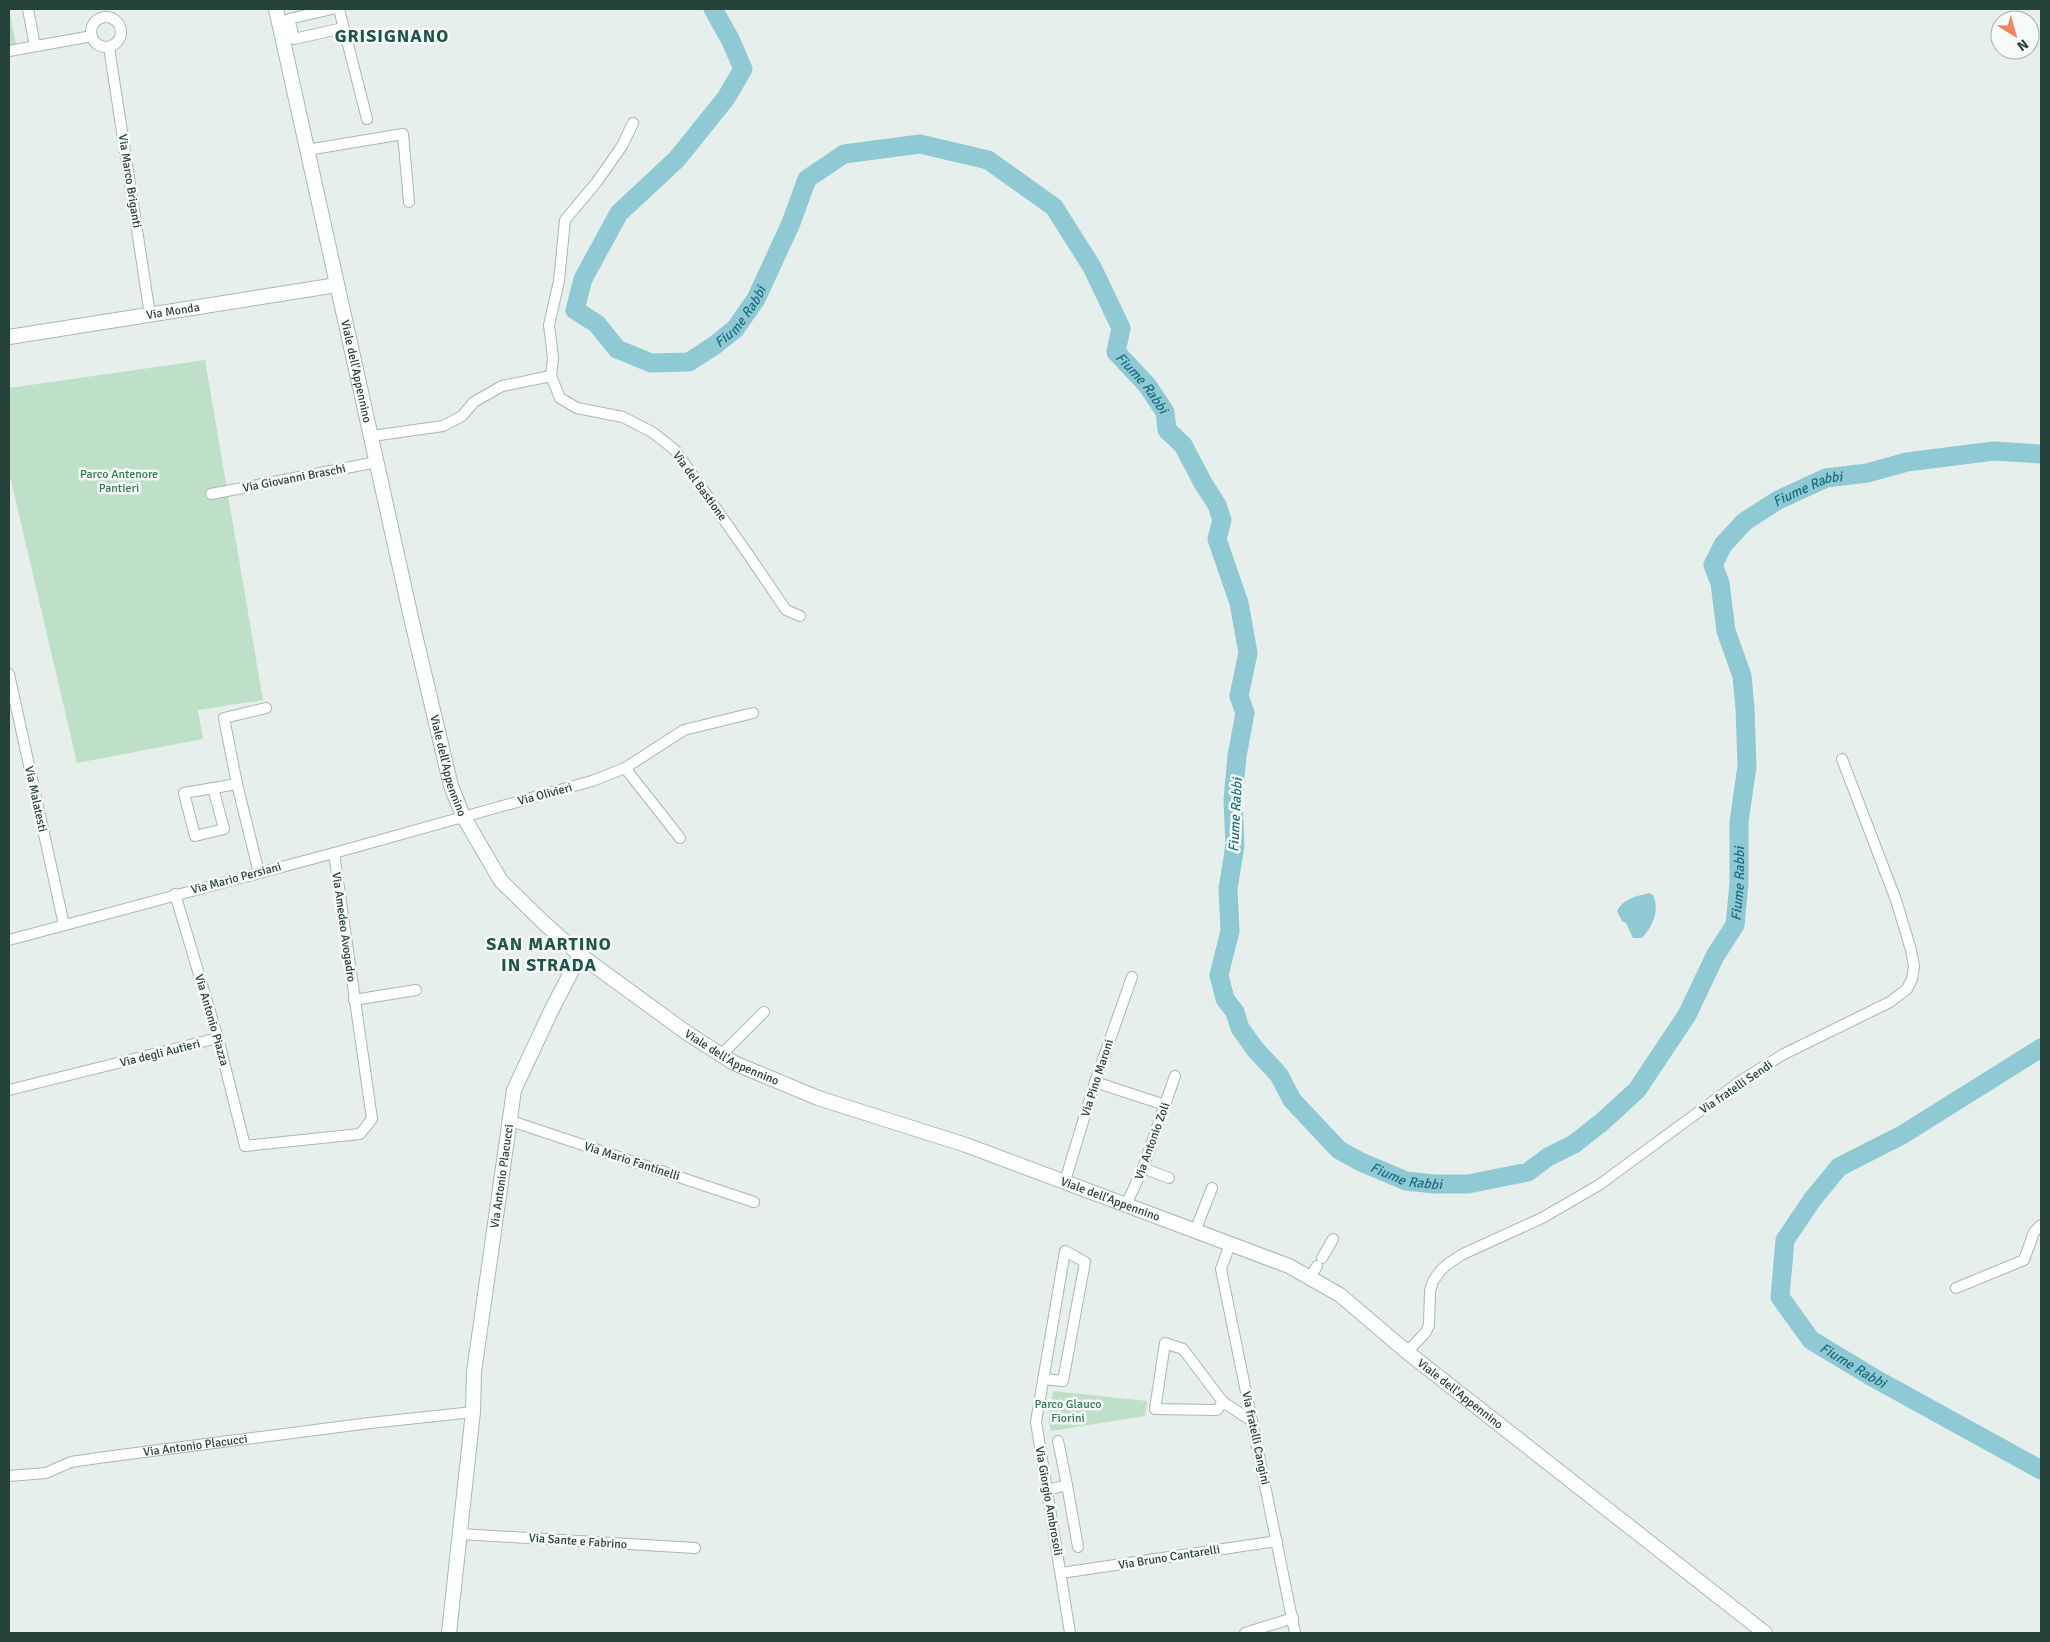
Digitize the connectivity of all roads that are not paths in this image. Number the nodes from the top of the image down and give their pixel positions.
1 (28, 9) edge
2 (276, 9) edge
3 (332, 9) edge
4 (339, 9) edge
5 (343, 28) junction
6 (286, 31) junction
7 (92, 36) junction
8 (35, 46) junction
9 (109, 47) junction
10 (9, 51) edge
11 (366, 119) dead end
12 (633, 123) dead end
13 (307, 150) junction
14 (409, 202) dead end
15 (337, 285) junction
16 (150, 315) junction
17 (9, 336) edge
18 (551, 376) junction
19 (372, 436) junction
20 (377, 462) junction
21 (211, 494) dead end
22 (800, 616) dead end
23 (9, 674) edge
24 (266, 708) dead end
25 (753, 713) dead end
26 (1842, 759) dead end
27 (625, 768) junction
28 (237, 784) junction
29 (213, 788) junction
30 (463, 816) junction
31 (680, 838) dead end
32 (334, 853) junction
33 (259, 873) junction
34 (175, 894) junction
35 (64, 924) junction
36 (9, 940) edge
37 (580, 955) junction
38 (1132, 977) dead end
39 (416, 990) dead end
40 (354, 1000) junction
41 (764, 1012) dead end
42 (218, 1038) junction
43 (721, 1055) junction
44 (1175, 1076) dead end
45 (1095, 1082) junction
46 (9, 1090) edge
47 (1165, 1105) junction
48 (511, 1121) junction
49 (245, 1146) joint
50 (1143, 1168) junction
51 (1169, 1178) dead end
52 (1065, 1181) junction
53 (1212, 1188) dead end
54 (754, 1202) dead end
55 (1126, 1205) junction
56 (2041, 1225) edge
57 (1195, 1231) junction
58 (1333, 1239) dead end
59 (1230, 1244) junction
60 (1310, 1278) junction
61 (1956, 1288) dead end
62 (1407, 1352) junction
63 (1043, 1379) junction
64 (1223, 1402) junction
65 (474, 1412) junction
66 (1252, 1421) junction
67 (1058, 1441) dead end
68 (9, 1476) edge
69 (1067, 1485) junction
70 (1047, 1490) junction
71 (460, 1534) junction
72 (1277, 1541) junction
73 (695, 1548) dead end
74 (1078, 1548) dead end
75 (1061, 1573) junction
76 (1293, 1618) junction
77 (449, 1633) edge
78 (1070, 1633) edge
79 (1245, 1633) edge
80 (1295, 1633) edge
81 (1765, 1633) edge

1 - 8 street
2 - 6 main road, Viale dell'Appennino
3 - 6 street
4 - 5 street
5 - 6 street
5 - 11 street
6 - 13 main road, Viale dell'Appennino
7 - 8 street
7 - 9 street
7 - 9 street
8 - 10 street
9 - 16 street, Via Marco Briganti
12 - 18 street, Via del Bastione
13 - 14 street
13 - 15 main road, Viale dell'Appennino
15 - 16 main road, Via Monda
15 - 19 main road, Viale dell'Appennino
16 - 17 main road, Via Monda
18 - 19 street
18 - 22 street, Via del Bastione
19 - 20 main road, Viale dell'Appennino
20 - 21 street, Via Giovanni Braschi
20 - 30 main road, Viale dell'Appennino
23 - 35 street, Via Malatesti
24 - 28 street
25 - 27 street, Via Olivieri
26 - 62 street, Via fratelli Sendi
27 - 30 street, Via Olivieri
27 - 31 street
28 - 29 street
28 - 33 street
29 - 29 street
30 - 32 street, Via Mario Persiani
30 - 37 main road, Viale dell'Appennino
32 - 33 street, Via Mario Persiani
32 - 40 street, Via Amedeo Avogadro
33 - 34 street, Via Mario Persiani
34 - 35 street, Via Mario Persiani
34 - 42 street, Via Antonio Piazza
35 - 36 street, Via Mario Persiani
37 - 43 main road, Viale dell'Appennino
37 - 48 main road, Via Antonio Placucci
38 - 45 street, Via Pino Maroni
39 - 40 street, Via Amedeo Avogadro
40 - 49 street, Via Amedeo Avogadro
41 - 43 street
42 - 46 street, Via degli Autieri
42 - 49 street, Via Antonio Piazza
43 - 52 main road, Viale dell'Appennino
44 - 47 street, Via Antonio Zoli
45 - 47 street
45 - 52 street, Via Pino Maroni
47 - 50 street, Via Antonio Zoli
48 - 54 street, Via Mario Fantinelli
48 - 65 main road, Via Antonio Placucci
50 - 51 street
50 - 55 street, Via Antonio Zoli
52 - 55 main road, Viale dell'Appennino
53 - 57 street
55 - 57 main road, Viale dell'Appennino
56 - 61 street
57 - 59 main road, Viale dell'Appennino
58 - 60 street
59 - 60 main road, Viale dell'Appennino
59 - 66 street, Via fratelli Cangini
60 - 62 main road, Viale dell'Appennino
62 - 81 main road, Viale dell'Appennino
63 - 63 street, Via Giorgio Ambrosoli
63 - 70 street, Via Giorgio Ambrosoli
64 - 64 street
64 - 66 street
65 - 68 street, Via Antonio Placucci
65 - 71 main road, Via Antonio Placucci
66 - 72 street, Via fratelli Cangini
67 - 69 street
69 - 70 street
69 - 74 street
70 - 75 street, Via Giorgio Ambrosoli
71 - 73 street, Via Sante e Fabrino
71 - 77 main road, Via Antonio Placucci
72 - 75 street, Via Bruno Cantarelli
72 - 76 street, Via fratelli Cangini
75 - 78 street, Via Giorgio Ambrosoli
76 - 79 street
76 - 80 street, Via fratelli Cangini

